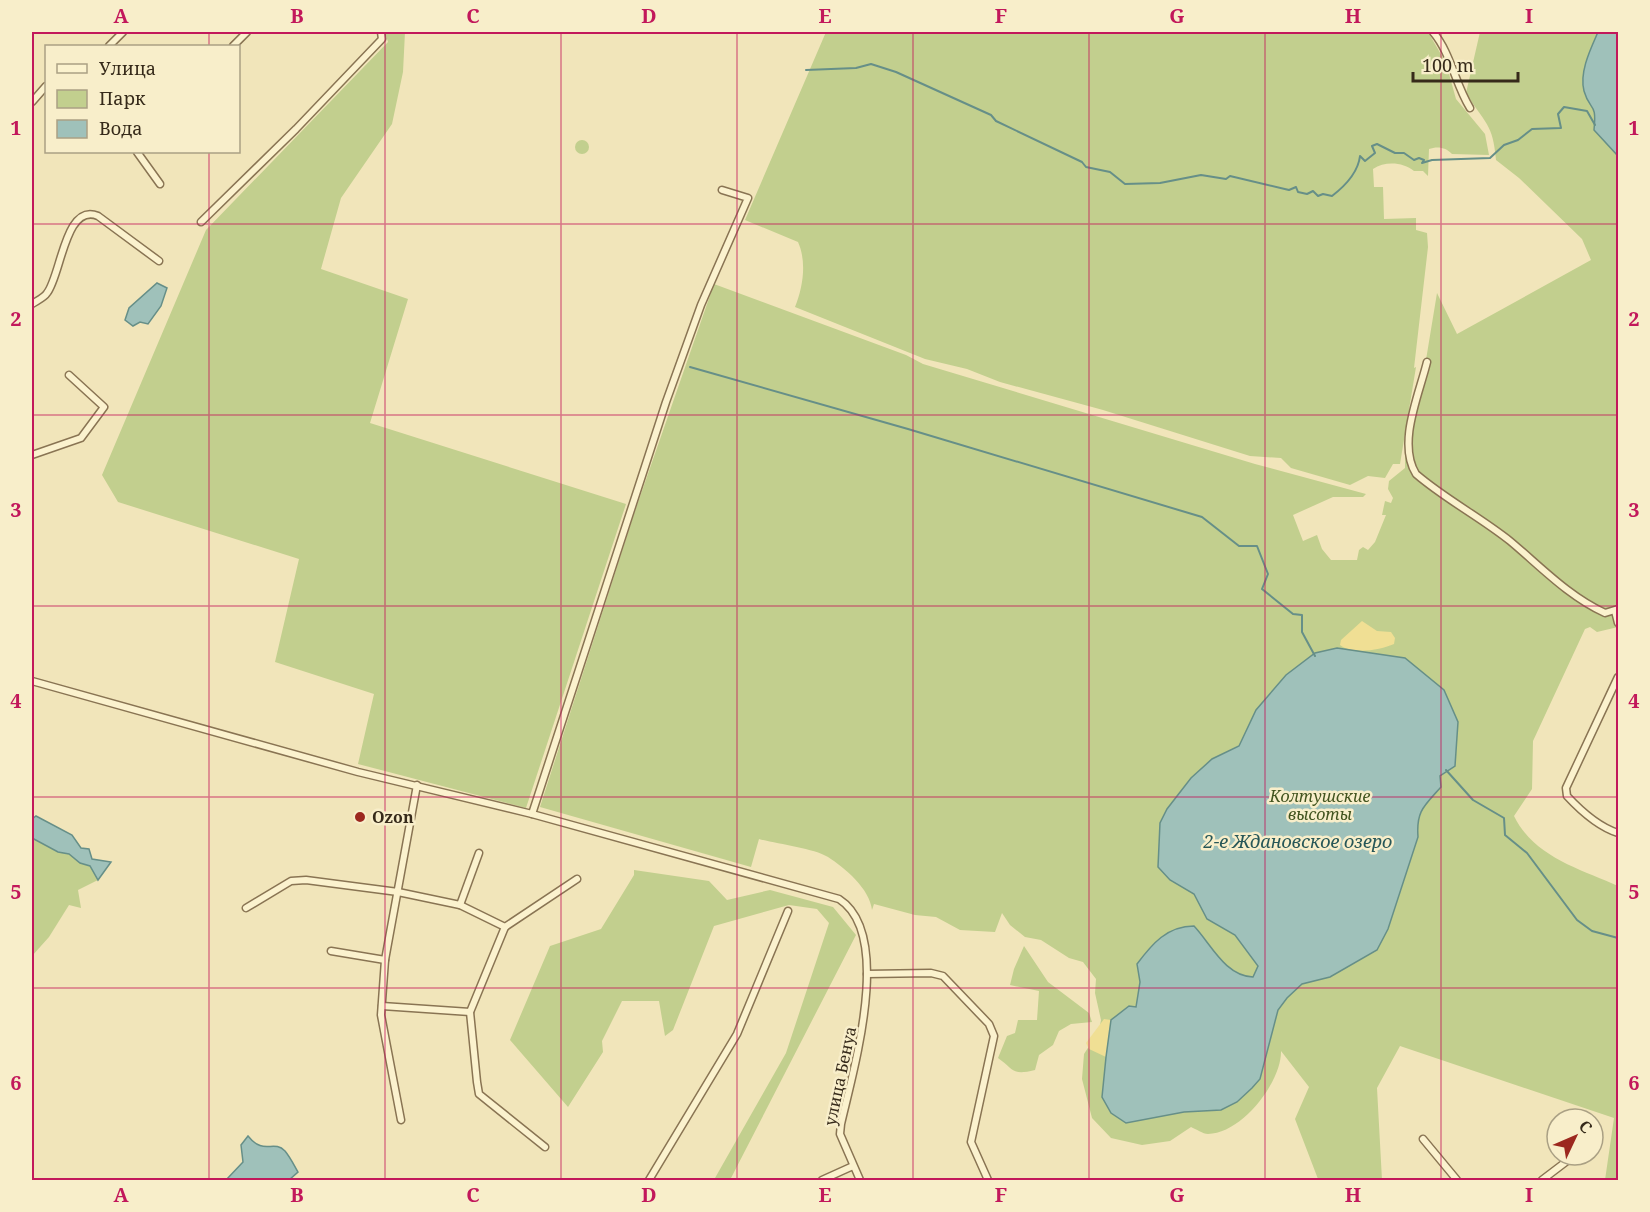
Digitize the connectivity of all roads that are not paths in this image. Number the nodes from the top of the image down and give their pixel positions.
1 (123, 32) edge
2 (247, 32) edge
3 (381, 32) edge
4 (1433, 32) edge
5 (110, 45) edge
6 (234, 45) edge
7 (45, 87) edge
8 (32, 102) edge
9 (1470, 108) dead end
10 (138, 153) edge
11 (160, 184) dead end
12 (722, 190) dead end
13 (201, 222) dead end
14 (159, 261) dead end
15 (32, 304) edge
16 (1427, 362) dead end
17 (69, 375) dead end
18 (32, 455) edge
19 (1617, 610) edge
20 (1618, 623) edge
21 (1618, 677) edge
22 (32, 681) edge
23 (417, 785) junction
24 (532, 814) junction
25 (1618, 832) edge
26 (479, 853) dead end
27 (577, 879) dead end
28 (398, 892) junction
29 (460, 905) junction
30 (246, 908) dead end
31 (788, 910) dead end
32 (506, 927) junction
33 (331, 951) dead end
34 (385, 960) junction
35 (867, 974) junction
36 (382, 1006) junction
37 (470, 1012) junction
38 (401, 1120) dead end
39 (1423, 1139) dead end
40 (545, 1147) dead end
41 (853, 1166) junction
42 (1559, 1167) edge
43 (649, 1180) edge
44 (822, 1180) edge
45 (860, 1180) edge
46 (988, 1180) edge
47 (1457, 1180) edge
48 (1542, 1180) edge

1 - 5 street
2 - 6 street
3 - 13 street
4 - 9 street
7 - 8 street
10 - 11 street
12 - 24 street
14 - 15 street
16 - 19 street
17 - 18 street
19 - 20 street
21 - 25 street
22 - 23 street, улица Бенуа
23 - 24 street, улица Бенуа
23 - 28 street
24 - 35 street, улица Бенуа
26 - 29 street
27 - 32 street
28 - 29 street
28 - 30 street
28 - 34 street
29 - 32 street
31 - 43 street
32 - 37 street
33 - 34 street
34 - 36 street
35 - 41 street, улица Бенуа
35 - 46 street
36 - 37 street
36 - 38 street
37 - 40 street
39 - 47 street
41 - 44 street
41 - 45 street, улица Бенуа
42 - 48 street

